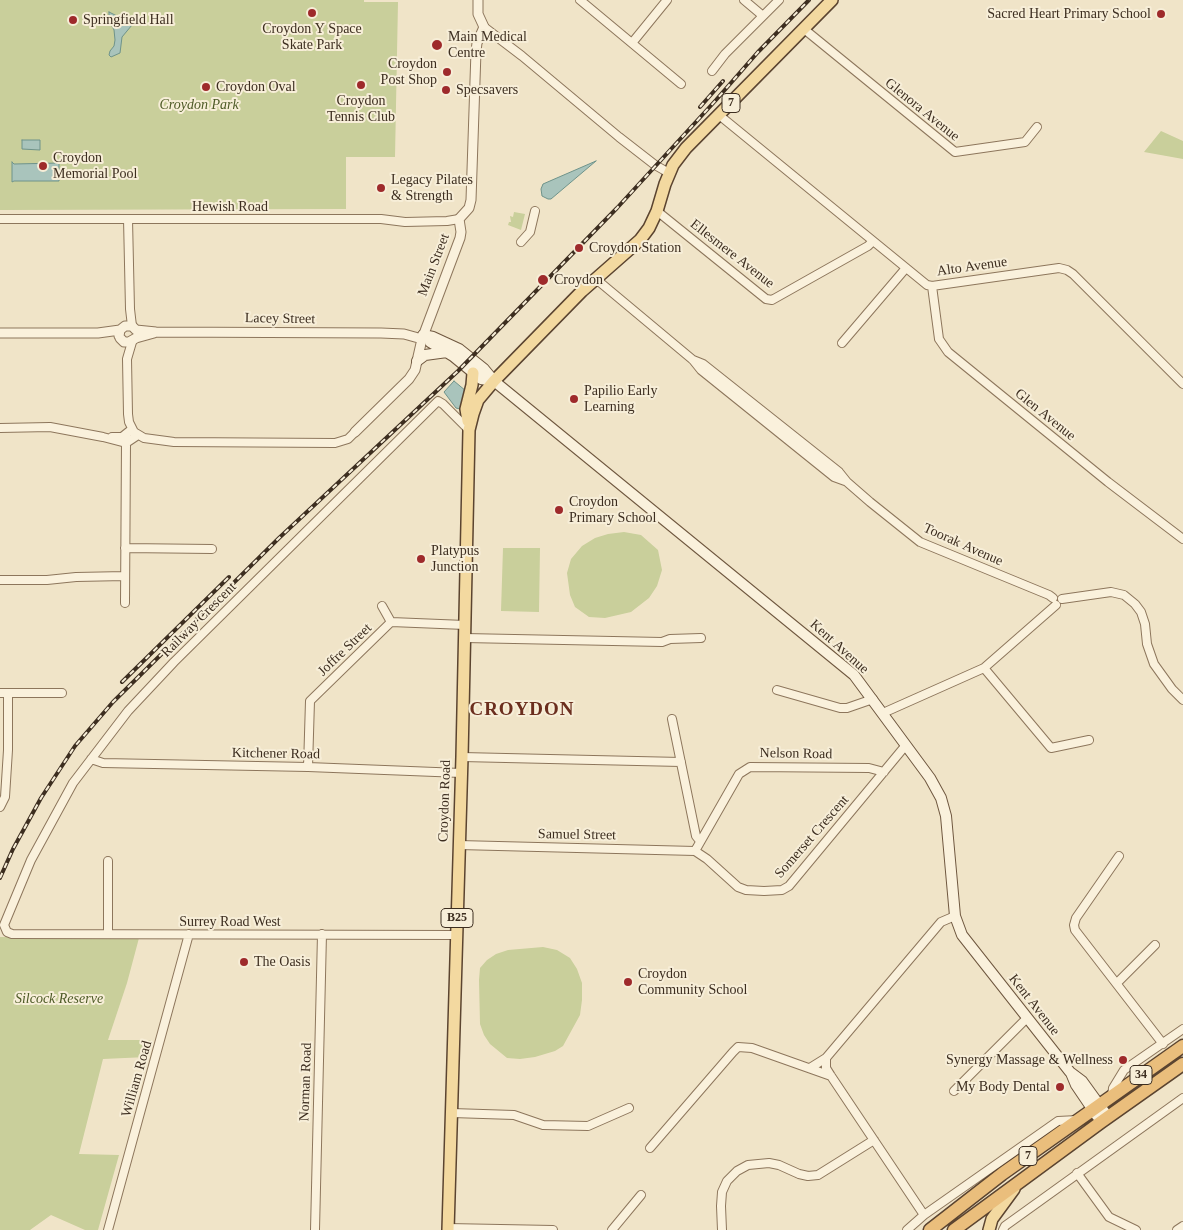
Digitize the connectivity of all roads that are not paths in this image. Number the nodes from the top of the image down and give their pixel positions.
1 (478, 0) edge
2 (580, 0) edge
3 (666, 0) edge
4 (744, 0) edge
5 (779, 0) edge
6 (832, 0) edge
7 (763, 16) junction
8 (484, 27) junction
9 (804, 29) junction
10 (632, 42) junction
11 (712, 71) dead end
12 (681, 84) dead end
13 (719, 115) junction
14 (1037, 127) dead end
15 (669, 173) junction
16 (657, 211) junction
17 (535, 212) dead end
18 (0, 219) edge
19 (128, 219) junction
20 (459, 219) junction
21 (521, 242) dead end
22 (872, 242) junction
23 (906, 268) junction
24 (596, 279) junction
25 (932, 286) junction
26 (0, 333) edge
27 (128, 334) junction
28 (423, 337) junction
29 (842, 343) dead end
30 (447, 352) junction
31 (417, 360) junction
32 (473, 373) junction
33 (494, 381) junction
34 (1183, 384) edge
35 (0, 428) edge
36 (132, 429) junction
37 (468, 430) junction
38 (355, 432) joint
39 (138, 436) junction
40 (102, 437) junction
41 (126, 443) junction
42 (1183, 539) edge
43 (125, 548) junction
44 (212, 549) dead end
45 (125, 576) junction
46 (0, 580) edge
47 (1057, 601) junction
48 (125, 603) dead end
49 (382, 606) dead end
50 (392, 622) junction
51 (465, 624) junction
52 (465, 638) junction
53 (701, 638) dead end
54 (984, 668) junction
55 (777, 690) dead end
56 (62, 692) dead end
57 (4, 693) edge
58 (873, 699) junction
59 (1183, 700) edge
60 (883, 713) junction
61 (672, 719) dead end
62 (1089, 740) dead end
63 (906, 745) junction
64 (462, 757) junction
65 (90, 759) junction
66 (681, 762) junction
67 (308, 767) junction
68 (884, 772) junction
69 (461, 773) junction
70 (0, 807) edge
71 (700, 841) junction
72 (459, 845) junction
73 (695, 851) junction
74 (1119, 856) dead end
75 (108, 861) dead end
76 (955, 916) junction
77 (5, 929) joint
78 (108, 934) junction
79 (189, 934) junction
80 (322, 934) junction
81 (456, 935) junction
82 (1156, 945) dead end
83 (1117, 983) junction
84 (1027, 1018) junction
85 (1183, 1029) edge
86 (1162, 1044) junction
87 (1183, 1046) edge
88 (826, 1058) junction
89 (1183, 1064) edge
90 (810, 1068) junction
91 (831, 1076) junction
92 (954, 1091) dead end
93 (1112, 1096) junction
94 (1183, 1098) edge
95 (1096, 1107) junction
96 (628, 1108) dead end
97 (452, 1113) junction
98 (1104, 1119) junction
99 (1078, 1120) junction
100 (874, 1140) junction
101 (650, 1148) dead end
102 (1077, 1173) junction
103 (1020, 1182) junction
104 (641, 1195) dead end
105 (924, 1215) junction
106 (1183, 1226) edge
107 (936, 1228) edge
108 (1004, 1228) edge
109 (448, 1229) edge
110 (108, 1230) edge
111 (314, 1230) edge
112 (553, 1230) edge
113 (612, 1230) edge
114 (722, 1230) edge
115 (907, 1230) edge
116 (954, 1230) edge
117 (989, 1230) edge
118 (1136, 1230) edge
119 (1177, 1230) edge

1 - 8 street
2 - 10 street
3 - 10 street
4 - 7 street
5 - 7 street
6 - 9 main road, 7
7 - 11 street
8 - 15 street
8 - 20 street, Main Street
9 - 13 main road, 7
9 - 14 street, Glenora Avenue
10 - 12 street
13 - 15 main road, 7
13 - 22 street, Alto Avenue
15 - 16 main road, 7
16 - 22 street, Ellesmere Avenue
16 - 24 main road, 7
17 - 21 street
18 - 19 street, Hewish Road
19 - 20 street, Hewish Road
19 - 27 street
20 - 28 street, Main Street
22 - 23 street, Alto Avenue
23 - 25 street, Alto Avenue
23 - 29 street
24 - 33 main road, 7
24 - 47 street, Toorak Avenue
25 - 34 street, Alto Avenue
25 - 42 street, Glen Avenue
26 - 27 street, Lacey Street
27 - 28 street, Lacey Street
27 - 36 street
28 - 30 main road, Kent Avenue
28 - 31 street, Main Street
28 - 33 main road, Kent Avenue
30 - 31 main road
30 - 32 main road, Kent Avenue
31 - 38 street, Main Street
32 - 33 main road, Kent Avenue
32 - 37 main road
33 - 37 main road, Croydon Road / B25
33 - 58 main road, Kent Avenue
35 - 40 street
36 - 39 street
36 - 40 street
37 - 51 main road, Croydon Road / B25
37 - 65 street, Railway Crescent
38 - 39 street
39 - 41 street
40 - 41 street
41 - 43 street
43 - 44 street
43 - 45 street
45 - 46 street
45 - 48 street
47 - 54 street
47 - 59 street
49 - 50 street
50 - 51 street, Joffre Street
50 - 67 street, Joffre Street
51 - 52 main road, Croydon Road / B25
52 - 53 street
52 - 64 main road, Croydon Road / B25
54 - 60 street
54 - 62 street
55 - 58 street
56 - 57 street
57 - 70 street
58 - 60 main road, Kent Avenue
60 - 63 main road, Kent Avenue
61 - 66 street
63 - 68 street, Somerset Crescent
63 - 76 main road, Kent Avenue
64 - 66 street
64 - 69 main road, Croydon Road / B25
65 - 67 street, Kitchener Road
65 - 77 street, Railway Crescent
66 - 71 street
67 - 69 street, Kitchener Road
68 - 71 street, Nelson Road
68 - 73 street, Somerset Crescent
69 - 72 main road, Croydon Road / B25
71 - 73 street, Nelson Road
72 - 73 street, Samuel Street
72 - 81 main road, Croydon Road / B25
74 - 83 street
75 - 78 street
76 - 84 main road, Kent Avenue
76 - 88 street
77 - 78 street, Surrey Road West
78 - 79 street, Surrey Road West
79 - 80 street, Surrey Road West
79 - 110 street, William Road
80 - 81 street, Surrey Road West
80 - 111 street, Norman Road
81 - 97 main road, Croydon Road / B25
82 - 83 street
83 - 86 street
84 - 92 street
84 - 95 main road, Kent Avenue
85 - 86 street
86 - 93 street
87 - 93 highway, 34
88 - 90 street
88 - 91 street
89 - 98 highway, 34
90 - 91 street
90 - 101 street
91 - 100 street
93 - 95 highway, 34
94 - 102 street
95 - 98 main road, Kent Avenue
95 - 99 highway, 7
96 - 97 street
97 - 109 main road, Croydon Road / B25
98 - 103 highway, 7
99 - 105 street
99 - 107 highway, 7
100 - 105 street
100 - 114 street
102 - 108 street
102 - 118 street
103 - 116 highway, 7
103 - 117 main road
104 - 113 street
105 - 115 street
106 - 119 street
109 - 112 street

